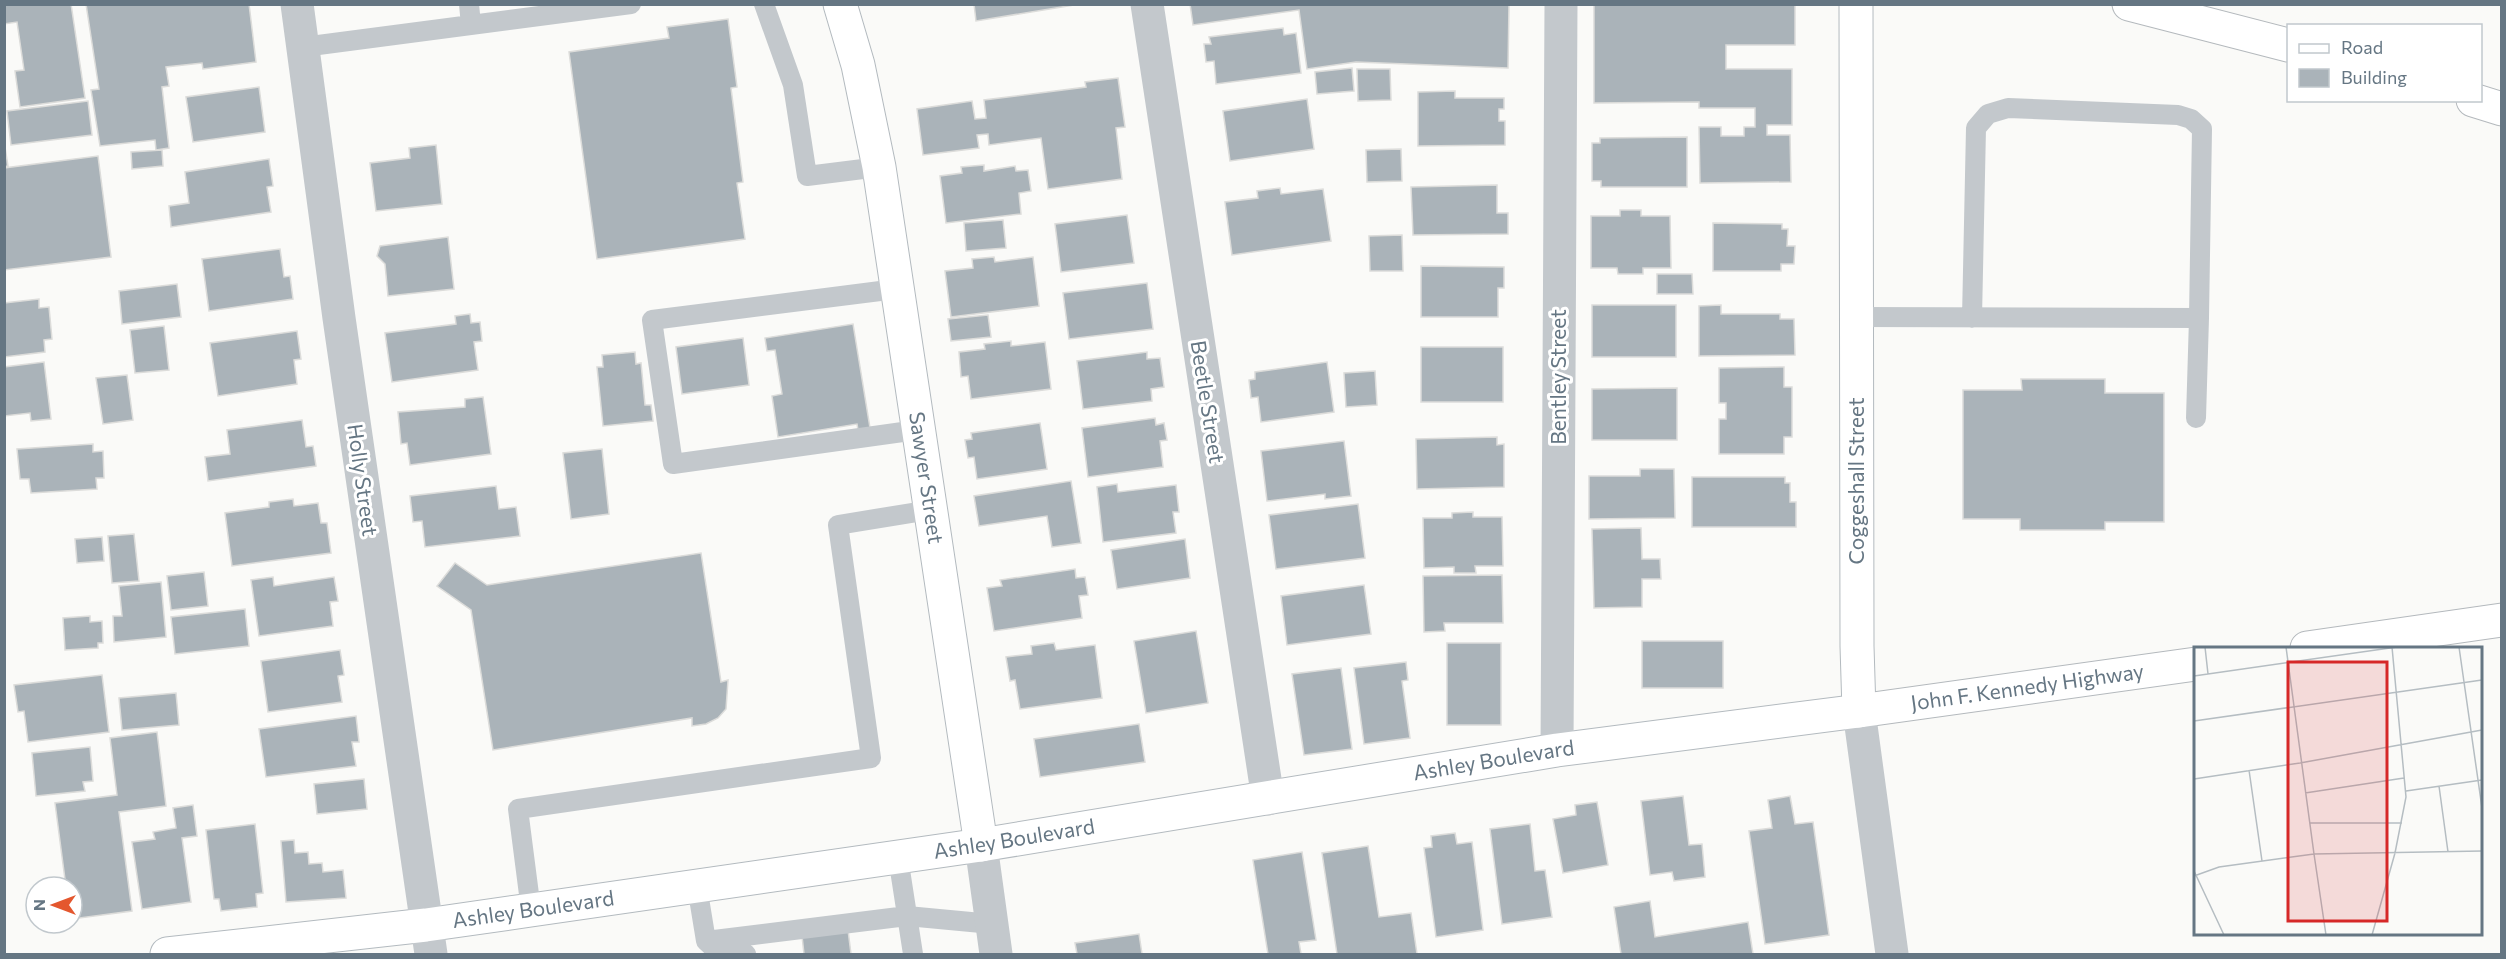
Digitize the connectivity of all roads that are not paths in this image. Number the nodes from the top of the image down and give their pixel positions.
1 (297, 4) edge
2 (469, 4) edge
3 (631, 4) edge
4 (764, 4) edge
5 (840, 4) edge
6 (1147, 4) edge
7 (1561, 4) edge
8 (1856, 4) edge
9 (2129, 4) edge
10 (471, 25) junction
11 (2287, 44) edge
12 (303, 47) junction
13 (2479, 102) edge
14 (2502, 109) edge
15 (879, 167) junction
16 (896, 289) junction
17 (1858, 318) junction
18 (1972, 318) junction
19 (2199, 318) junction
20 (2196, 418) dead end
21 (917, 430) junction
22 (930, 510) junction
23 (2502, 620) edge
24 (2314, 647) edge
25 (2194, 664) edge
26 (1859, 711) junction
27 (1557, 750) junction
28 (1268, 799) junction
29 (981, 845) junction
30 (898, 857) junction
31 (697, 886) junction
32 (531, 910) junction
33 (907, 916) junction
34 (994, 939) edge
35 (429, 940) edge
36 (713, 948) edge
37 (167, 954) edge
38 (746, 954) edge
39 (913, 954) edge
40 (1892, 954) edge

1 - 12 street, Holly Street
2 - 10 lane
3 - 10 lane
4 - 15 lane
5 - 15 main road, Sawyer Street
6 - 28 street, Beetle Street
7 - 27 street, Bentley Street
8 - 17 main road, Coggeshall Street
9 - 11 main road
10 - 12 lane
12 - 35 street, Holly Street
13 - 14 main road
15 - 16 main road, Sawyer Street
16 - 21 main road, Sawyer Street
16 - 21 lane
17 - 18 lane
17 - 26 main road, Coggeshall Street
18 - 19 lane
18 - 19 lane
19 - 20 lane
21 - 22 main road, Sawyer Street
22 - 29 main road, Sawyer Street
22 - 32 lane
23 - 24 main road
25 - 26 main road, John F. Kennedy Highway
26 - 27 main road, Ashley Boulevard
26 - 40 street, Coggeshall Street
27 - 28 main road, Ashley Boulevard
28 - 29 main road, Ashley Boulevard
29 - 30 main road, Ashley Boulevard
29 - 34 street, Sawyer Street
30 - 31 main road, Ashley Boulevard
30 - 33 lane
31 - 32 main road, Ashley Boulevard
31 - 36 lane
32 - 35 main road, Ashley Boulevard
33 - 34 lane
33 - 36 lane
33 - 39 lane
35 - 37 main road, Ashley Boulevard
36 - 38 lane

